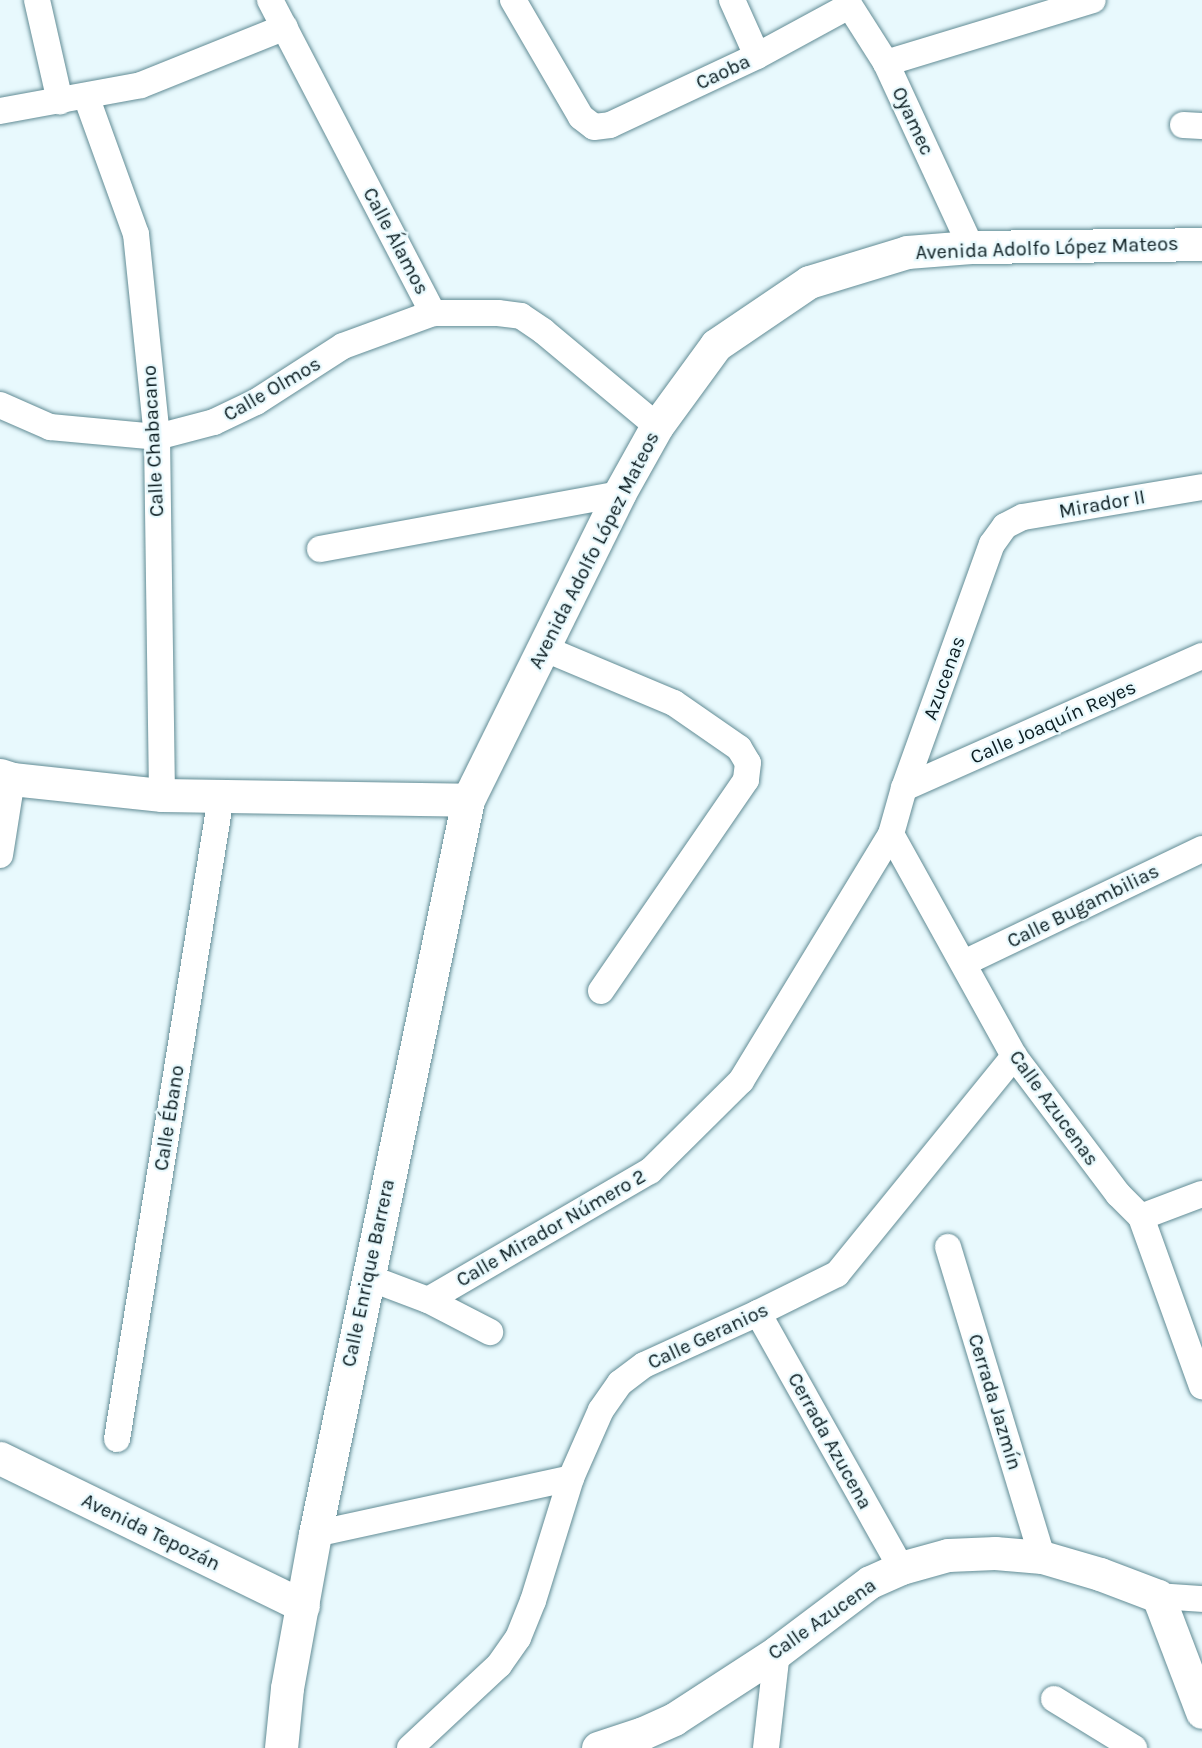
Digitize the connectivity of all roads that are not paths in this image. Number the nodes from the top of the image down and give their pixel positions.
1 (37, 0) edge
2 (270, 0) edge
3 (513, 0) edge
4 (732, 0) edge
5 (1079, 2) edge
6 (847, 3) edge
7 (285, 27) junction
8 (757, 56) junction
9 (886, 63) junction
10 (86, 96) junction
11 (60, 101) junction
12 (0, 111) edge
13 (1202, 244) edge
14 (971, 247) junction
15 (433, 313) junction
16 (0, 405) edge
17 (657, 426) junction
18 (157, 437) junction
19 (1202, 487) edge
20 (619, 494) junction
21 (1005, 526) joint
22 (320, 549) dead end
23 (543, 648) junction
24 (1202, 656) edge
25 (6, 777) edge
26 (904, 788) junction
27 (162, 795) junction
28 (221, 797) junction
29 (468, 800) junction
30 (891, 834) junction
31 (1202, 849) edge
32 (0, 855) edge
33 (964, 963) junction
34 (601, 991) dead end
35 (1014, 1056) junction
36 (1202, 1194) edge
37 (1141, 1217) junction
38 (948, 1247) dead end
39 (367, 1277) junction
40 (428, 1300) junction
41 (759, 1313) junction
42 (490, 1332) dead end
43 (1202, 1386) edge
44 (117, 1439) dead end
45 (0, 1458) edge
46 (570, 1478) junction
47 (315, 1534) junction
48 (1042, 1557) junction
49 (901, 1568) junction
50 (1158, 1596) junction
51 (1202, 1599) edge
52 (303, 1606) junction
53 (777, 1652) junction
54 (1054, 1699) dead end
55 (1202, 1712) edge
56 (278, 1744) edge
57 (410, 1748) edge
58 (598, 1748) edge
59 (766, 1748) edge
60 (1134, 1748) edge

1 - 11 street
2 - 7 street, Calle Álamos
3 - 8 street, Caoba
4 - 8 street
5 - 9 street
6 - 8 street, Caoba
6 - 9 street, Oyamec
7 - 10 street
7 - 15 street, Calle Álamos
9 - 14 street, Oyamec
10 - 11 street
10 - 18 street, Calle Chabacano
11 - 12 street
13 - 14 street, Avenida Adolfo López Mateos
14 - 17 street, Avenida Adolfo López Mateos
15 - 17 street, Calle Álamos
15 - 18 street, Calle Olmos
16 - 18 street, Calle Olmos
17 - 20 street, Avenida Adolfo López Mateos
18 - 27 street, Calle Chabacano
19 - 21 street, Mirador II
20 - 22 street
20 - 23 street, Avenida Adolfo López Mateos
21 - 26 street, Azucenas
23 - 29 street, Avenida Adolfo López Mateos
23 - 34 street
24 - 26 street, Calle Joaquín Reyes
25 - 27 street
25 - 32 street
26 - 30 street, Azucenas
27 - 28 street
28 - 29 street
28 - 44 street, Calle Ébano
29 - 39 street, Calle Enrique Barrera
30 - 33 street, Calle Azucenas
30 - 40 street, Calle Mirador Número 2
31 - 33 street, Calle Bugambilias
33 - 35 street, Calle Azucenas
35 - 37 street, Calle Azucenas
35 - 41 street, Calle Geranios
36 - 37 street
37 - 43 street, Calle Azucenas
38 - 48 street, Cerrada Jazmín
39 - 40 street
39 - 47 street, Calle Enrique Barrera
40 - 42 street
41 - 46 street, Calle Geranios
41 - 49 street, Cerrada Azucena
45 - 52 street, Avenida Tepozán
46 - 47 street
46 - 57 street, Calle Geranios
47 - 52 street, Calle Enrique Barrera
48 - 49 street, Calle Azucena
48 - 50 street, Calle Azucena
49 - 53 street, Calle Azucena
50 - 51 street, Calle Azucena
50 - 55 street
52 - 56 street, Calle Enrique Barrera
53 - 58 street, Calle Azucena
53 - 59 street
54 - 60 street

